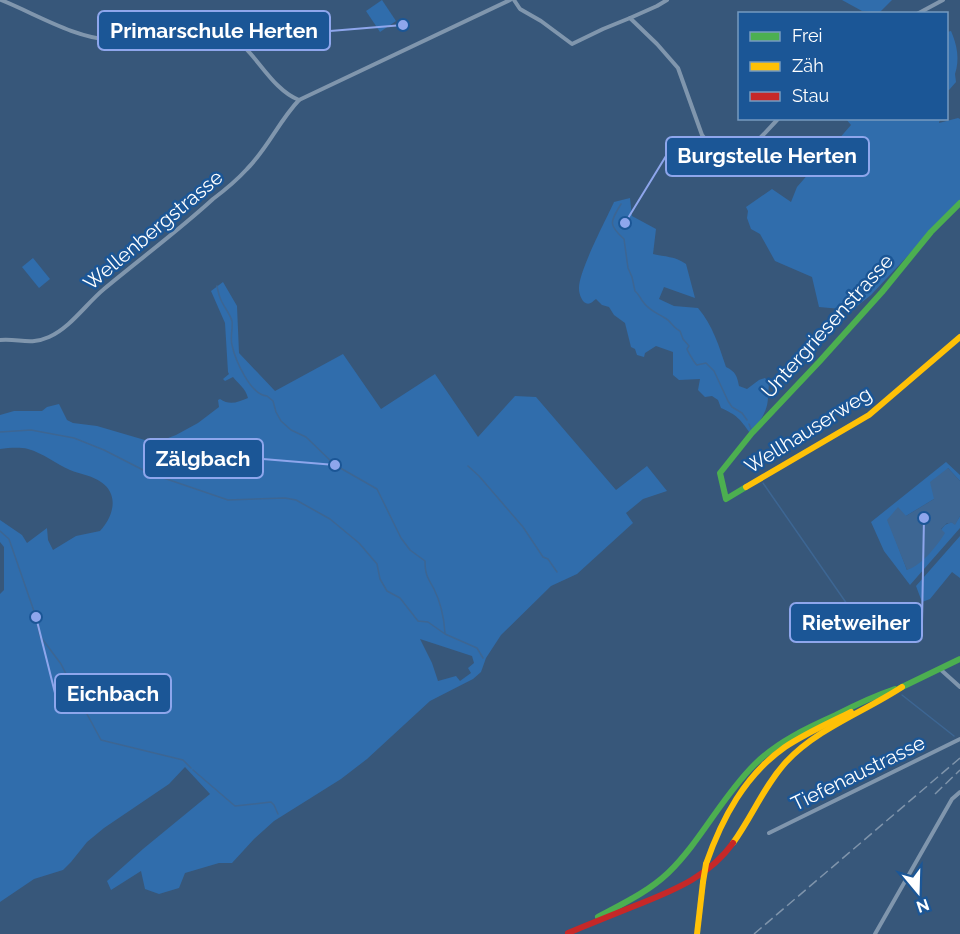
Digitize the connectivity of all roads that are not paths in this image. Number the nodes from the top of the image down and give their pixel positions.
1 (1, 0) edge
2 (512, 0) edge
3 (667, 0) edge
4 (943, 0) edge
5 (921, 12) edge
6 (630, 18) junction
7 (299, 100) junction
8 (777, 120) edge
9 (960, 203) edge
10 (960, 338) edge
11 (0, 340) edge
12 (726, 499) joint
13 (960, 659) edge
14 (940, 669) junction
15 (902, 687) junction
16 (960, 687) edge
17 (960, 739) edge
18 (960, 792) edge
19 (769, 833) dead end
20 (567, 934) edge
21 (697, 934) edge
22 (875, 934) edge

1 - 7 street
2 - 6 street
2 - 7 street
3 - 6 street
4 - 5 street
6 - 8 street
7 - 11 street, Wellenbergstrasse
9 - 12 main road, Untergriesenstrasse
10 - 12 main road, Wellhauserweg
13 - 14 main road
14 - 15 main road
14 - 16 street
15 - 20 main road
15 - 20 main road
15 - 21 main road, bridge
17 - 19 street, Tiefenaustrasse
18 - 22 street

